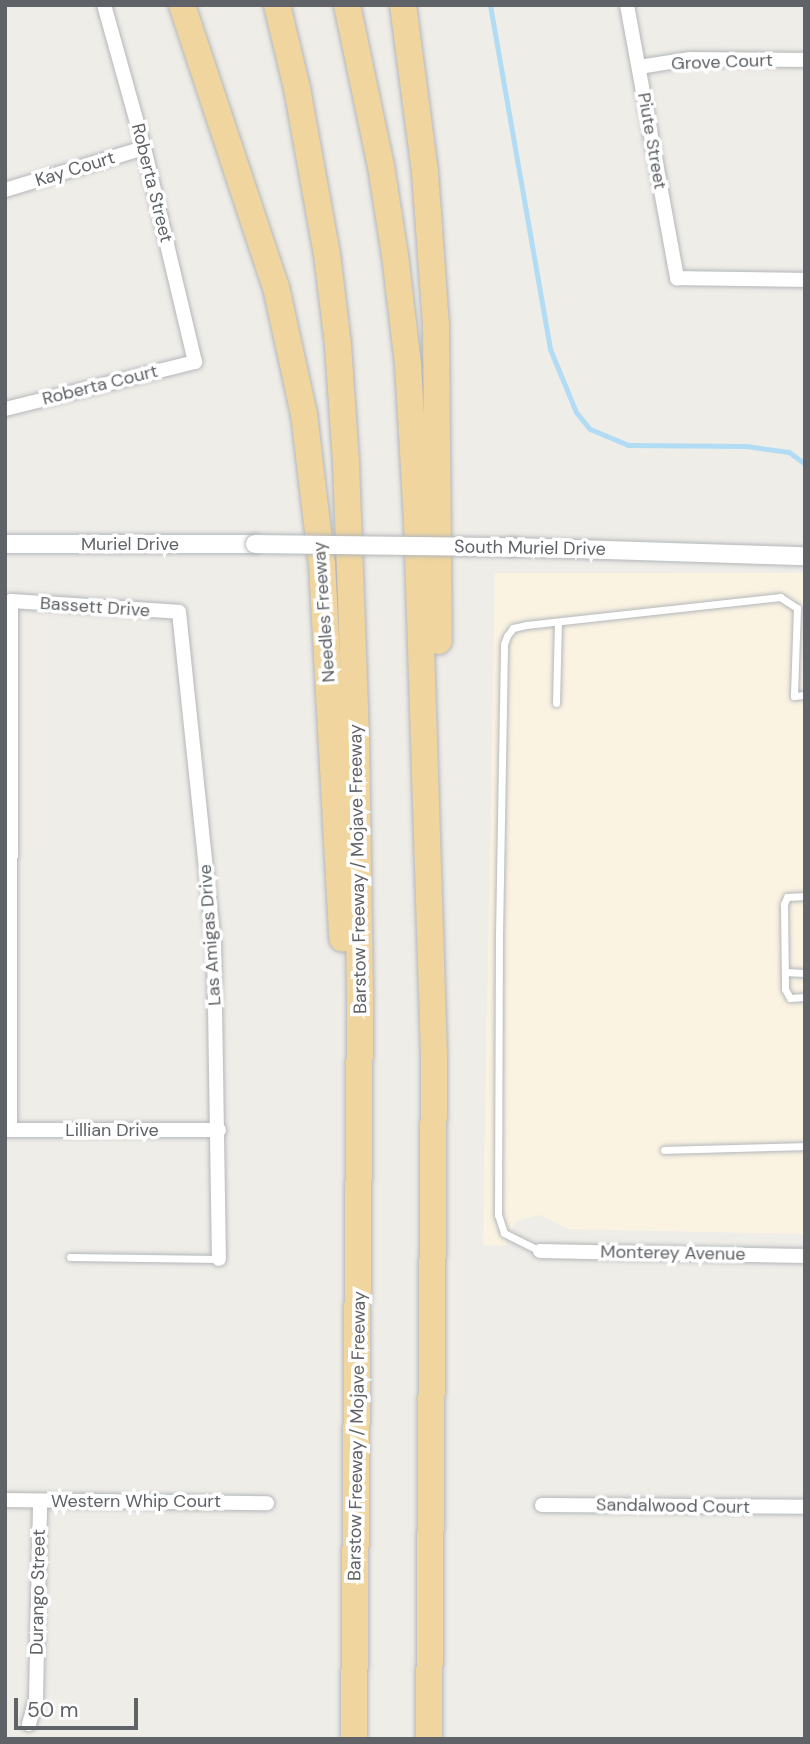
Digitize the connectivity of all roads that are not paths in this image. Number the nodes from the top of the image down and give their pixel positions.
1 (104, 5) edge
2 (182, 5) edge
3 (277, 5) edge
4 (347, 5) edge
5 (402, 5) edge
6 (627, 5) edge
7 (805, 60) edge
8 (639, 67) junction
9 (144, 148) junction
10 (5, 190) edge
11 (805, 279) edge
12 (195, 362) joint
13 (5, 409) edge
14 (5, 544) edge
15 (255, 544) joint
16 (805, 556) edge
17 (179, 612) joint
18 (558, 622) junction
19 (805, 695) edge
20 (556, 703) dead end
21 (805, 896) edge
22 (785, 972) junction
23 (805, 973) edge
24 (805, 998) edge
25 (434, 1055) junction
26 (8, 1130) edge
27 (219, 1130) junction
28 (805, 1146) edge
29 (664, 1150) dead end
30 (360, 1237) junction
31 (540, 1251) joint
32 (805, 1256) edge
33 (70, 1257) dead end
34 (219, 1259) joint
35 (5, 1500) edge
36 (40, 1501) junction
37 (267, 1503) dead end
38 (542, 1505) dead end
39 (805, 1507) edge
40 (29, 1724) dead end
41 (354, 1739) edge
42 (429, 1739) edge

1 - 9 street, Roberta Street
2 - 30 highway, Needles Freeway
3 - 30 highway, Barstow Freeway / Mojave Freeway
4 - 25 highway
5 - 25 highway
6 - 8 street, Piute Street
7 - 8 street, Grove Court
8 - 11 street, Piute Street
9 - 10 street, Kay Court
9 - 12 street, Roberta Street
12 - 13 street, Roberta Court
14 - 15 street, Muriel Drive
15 - 16 street, South Muriel Drive, bridge
17 - 26 street, Bassett Drive
17 - 27 street, Las Amigas Drive
18 - 19 lane
18 - 20 lane
18 - 31 lane
21 - 22 lane
22 - 23 lane
22 - 24 lane
25 - 42 highway
26 - 27 street, Lillian Drive
27 - 34 street, Las Amigas Drive
28 - 29 lane
30 - 41 highway, Barstow Freeway / Mojave Freeway
31 - 32 street, Monterey Avenue
33 - 34 lane
35 - 36 street, Western Whip Court
36 - 37 street, Western Whip Court
36 - 40 street, Durango Street
38 - 39 street, Sandalwood Court

